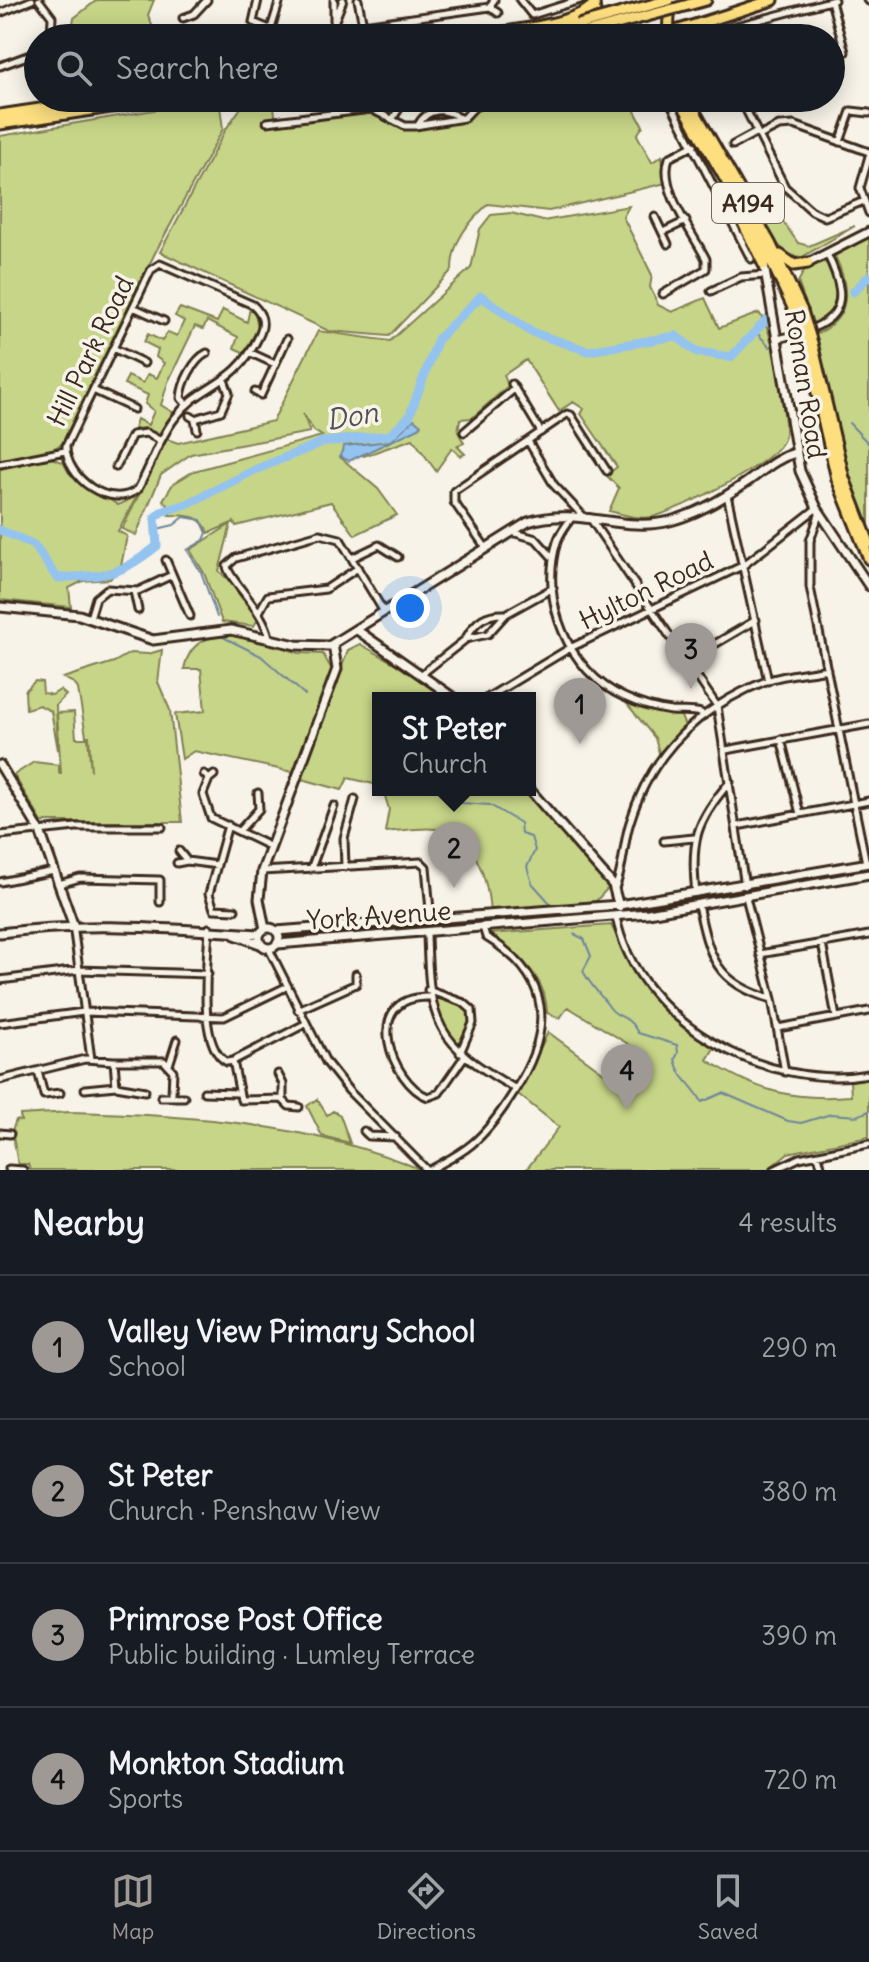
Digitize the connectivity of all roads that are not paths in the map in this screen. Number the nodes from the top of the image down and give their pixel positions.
1 (32, 0) edge
2 (39, 0) edge
3 (207, 0) edge
4 (258, 0) edge
5 (280, 0) edge
6 (334, 0) edge
7 (343, 0) edge
8 (359, 0) edge
9 (494, 0) edge
10 (520, 0) edge
11 (580, 0) edge
12 (657, 0) edge
13 (669, 0) edge
14 (706, 0) edge
15 (773, 0) edge
16 (833, 0) edge
17 (594, 2) edge
18 (16, 3) edge
19 (490, 7) junction
20 (0, 13) edge
21 (498, 13) dead end
22 (183, 18) dead end
23 (335, 21) junction
24 (52, 24) edge
25 (258, 24) edge
26 (272, 24) edge
27 (334, 24) edge
28 (363, 24) edge
29 (370, 24) edge
30 (538, 24) edge
31 (595, 24) edge
32 (602, 24) edge
33 (602, 24) edge
34 (669, 24) edge
35 (702, 24) edge
36 (744, 24) edge
37 (839, 24) edge
38 (24, 57) edge
39 (0, 66) edge
40 (24, 111) edge
41 (78, 112) edge
42 (347, 112) edge
43 (378, 112) edge
44 (397, 112) edge
45 (435, 112) edge
46 (440, 112) edge
47 (469, 112) edge
48 (676, 112) edge
49 (687, 112) edge
50 (695, 112) edge
51 (748, 112) edge
52 (869, 113) edge
53 (0, 115) edge
54 (393, 118) junction
55 (461, 118) junction
56 (267, 122) dead end
57 (0, 124) edge
58 (418, 126) junction
59 (758, 134) junction
60 (702, 137) junction
61 (840, 142) junction
62 (694, 145) junction
63 (733, 145) dead end
64 (869, 154) edge
65 (864, 201) junction
66 (869, 213) edge
67 (655, 217) dead end
68 (686, 221) junction
69 (663, 232) junction
70 (869, 232) edge
71 (770, 243) junction
72 (668, 244) dead end
73 (827, 254) junction
74 (751, 259) dead end
75 (808, 263) junction
76 (766, 270) junction
77 (711, 291) dead end
78 (663, 294) dead end
79 (133, 307) junction
80 (799, 308) junction
81 (164, 321) dead end
82 (287, 339) dead end
83 (778, 339) junction
84 (809, 345) junction
85 (113, 348) junction
86 (207, 353) dead end
87 (251, 353) junction
88 (144, 363) dead end
89 (275, 364) junction
90 (224, 380) junction
91 (93, 390) junction
92 (255, 392) dead end
93 (187, 405) junction
94 (134, 409) dead end
95 (197, 430) dead end
96 (464, 432) dead end
97 (541, 432) junction
98 (162, 441) junction
99 (528, 441) junction
100 (65, 451) junction
101 (795, 453) junction
102 (0, 464) edge
103 (116, 467) dead end
104 (607, 471) dead end
105 (727, 495) junction
106 (818, 510) junction
107 (573, 515) junction
108 (586, 516) junction
109 (511, 532) junction
110 (869, 543) edge
111 (486, 548) junction
112 (398, 557) dead end
113 (352, 558) junction
114 (553, 558) junction
115 (869, 559) edge
116 (166, 560) dead end
117 (744, 565) junction
118 (358, 568) junction
119 (172, 575) junction
120 (869, 586) edge
121 (553, 588) junction
122 (134, 591) junction
123 (249, 595) junction
124 (266, 597) junction
125 (0, 607) edge
126 (138, 610) dead end
127 (651, 611) junction
128 (259, 613) junction
129 (383, 613) junction
130 (506, 614) junction
131 (190, 616) dead end
132 (90, 618) junction
133 (756, 620) junction
134 (357, 630) junction
135 (269, 637) junction
136 (466, 639) junction
137 (333, 644) junction
138 (570, 648) junction
139 (686, 661) junction
140 (827, 669) junction
141 (423, 673) junction
142 (768, 681) junction
143 (447, 692) edge
144 (497, 692) edge
145 (717, 706) junction
146 (702, 713) junction
147 (869, 724) edge
148 (839, 730) junction
149 (781, 739) junction
150 (726, 750) junction
151 (0, 765) edge
152 (209, 776) dead end
153 (731, 781) junction
154 (248, 788) dead end
155 (535, 796) edge
156 (355, 799) dead end
157 (869, 801) edge
158 (854, 805) junction
159 (334, 806) dead end
160 (800, 814) junction
161 (228, 825) junction
162 (737, 826) junction
163 (162, 827) dead end
164 (240, 830) junction
165 (40, 831) junction
166 (0, 835) edge
167 (694, 838) junction
168 (664, 841) dead end
169 (271, 847) junction
170 (179, 851) dead end
171 (187, 861) junction
172 (177, 863) dead end
173 (868, 863) edge
174 (217, 866) junction
175 (345, 867) junction
176 (55, 870) junction
177 (311, 870) junction
178 (262, 871) junction
179 (869, 874) edge
180 (0, 882) edge
181 (59, 884) junction
182 (747, 886) junction
183 (615, 888) junction
184 (696, 894) junction
185 (749, 896) junction
186 (160, 902) dead end
187 (619, 905) junction
188 (698, 905) junction
189 (235, 910) dead end
190 (482, 917) junction
191 (616, 917) junction
192 (431, 922) junction
193 (73, 924) junction
194 (483, 927) junction
195 (209, 928) junction
196 (221, 930) junction
197 (276, 931) junction
198 (262, 932) junction
199 (427, 932) junction
200 (0, 933) edge
201 (869, 935) edge
202 (822, 943) junction
203 (260, 944) junction
204 (278, 944) junction
205 (269, 949) junction
206 (759, 954) junction
207 (79, 970) junction
208 (208, 974) junction
209 (356, 974) dead end
210 (0, 980) edge
211 (286, 987) junction
212 (429, 994) junction
213 (772, 999) junction
214 (298, 1010) junction
215 (869, 1011) edge
216 (84, 1012) junction
217 (207, 1017) junction
218 (836, 1017) junction
219 (0, 1023) edge
220 (305, 1024) junction
221 (778, 1028) junction
222 (177, 1040) dead end
223 (462, 1055) junction
224 (91, 1059) junction
225 (114, 1061) junction
226 (233, 1061) junction
227 (169, 1065) junction
228 (38, 1071) junction
229 (785, 1072) junction
230 (278, 1074) dead end
231 (869, 1074) edge
232 (0, 1079) edge
233 (116, 1086) junction
234 (85, 1089) dead end
235 (516, 1089) junction
236 (145, 1091) dead end
237 (204, 1092) dead end
238 (60, 1093) dead end
239 (237, 1093) junction
240 (172, 1094) junction
241 (161, 1097) dead end
242 (184, 1097) dead end
243 (283, 1099) junction
244 (299, 1107) dead end
245 (0, 1133) edge
246 (10, 1134) dead end
247 (368, 1137) dead end
248 (396, 1137) junction
249 (869, 1144) edge
250 (818, 1155) junction
251 (9, 1169) edge
252 (23, 1170) edge
253 (428, 1170) edge
254 (774, 1170) edge
255 (822, 1170) edge

1 - 18 street
2 - 24 street
3 - 22 street
4 - 25 street
5 - 26 street
6 - 23 street
7 - 8 street
7 - 23 street
8 - 28 street
9 - 19 street
10 - 11 street
12 - 34 highway
13 - 31 highway, bridge
14 - 32 highway, bridge
15 - 35 highway
16 - 36 street
16 - 37 street
17 - 30 highway
17 - 33 highway
18 - 20 street
19 - 21 street
19 - 29 street
23 - 27 street
38 - 39 street
40 - 53 highway
41 - 57 highway
42 - 56 street
43 - 54 street
44 - 54 street
45 - 58 street
46 - 55 street
47 - 55 street
48 - 62 street
49 - 60 highway, A194
50 - 71 highway, A194
51 - 59 street
52 - 61 street
54 - 58 street
55 - 58 street
59 - 61 street
59 - 63 street
59 - 65 street
60 - 76 highway
60 - 80 highway, A194
61 - 64 street
62 - 68 street
62 - 74 street
64 - 65 street
65 - 66 street
67 - 69 street
68 - 69 street
68 - 78 street
69 - 72 street
70 - 73 main road
71 - 75 highway, A194
71 - 80 highway, A194
73 - 75 main road
73 - 83 street
75 - 80 highway, A194
76 - 77 street
76 - 83 main road, Roman Road
79 - 81 street
79 - 85 street, Hill Park Road
79 - 87 street, Hill Park Road
80 - 84 highway, A194, bridge
82 - 89 street
83 - 101 main road, Roman Road
84 - 110 highway, A194
84 - 115 highway, A194
85 - 88 street
85 - 91 street, Hill Park Road
86 - 93 street
87 - 89 street
87 - 90 street, Hill Park Road
89 - 92 street
90 - 93 street, Hill Park Road
90 - 95 street
91 - 94 street
91 - 100 street, Hill Park Road
93 - 98 street, Hill Park Road
96 - 97 street
97 - 99 street
97 - 104 street
98 - 100 street, Hill Park Road
98 - 103 street
99 - 108 street
99 - 111 street
100 - 102 street
101 - 105 main road
101 - 106 main road, Roman Road
105 - 108 main road
105 - 117 street
106 - 117 street, Hylton Road
106 - 120 main road, Roman Road
106 - 140 street
107 - 108 main road
107 - 109 main road
107 - 114 street
108 - 127 street
109 - 111 main road
109 - 114 street
111 - 129 main road
112 - 113 street
113 - 118 street
113 - 123 street
114 - 121 street
116 - 119 street
117 - 127 street, Hylton Road
117 - 133 street
118 - 124 street
118 - 129 street
119 - 122 street
119 - 131 street
121 - 130 street
121 - 138 street
122 - 126 street
122 - 132 street
123 - 124 street
123 - 128 street
124 - 128 street
125 - 132 main road
127 - 138 street, Hylton Road
127 - 139 street
128 - 135 street
129 - 134 main road
130 - 136 street
130 - 136 street
132 - 135 main road
133 - 139 street
133 - 142 street
134 - 137 main road
134 - 141 main road
135 - 137 main road
136 - 141 street
137 - 169 main road
138 - 144 street, Hylton Road
138 - 146 street
139 - 145 street
140 - 142 street
140 - 148 street
141 - 143 main road
142 - 145 street
145 - 146 street
145 - 150 street
146 - 183 street
147 - 148 street
148 - 149 street
148 - 158 street
149 - 150 street
149 - 160 street
150 - 153 street
151 - 165 main road
152 - 161 street
153 - 162 street
153 - 167 street
154 - 164 street
155 - 183 main road
156 - 175 street
157 - 158 street
158 - 160 street
158 - 173 street
159 - 177 street
160 - 162 street
161 - 164 street
161 - 174 street
162 - 182 street
163 - 165 street
164 - 169 street
165 - 166 street
165 - 176 main road
167 - 168 street
167 - 184 street
169 - 178 main road
170 - 171 street
171 - 172 street
171 - 174 street
173 - 179 main road
173 - 182 main road, York Avenue
174 - 189 street
175 - 177 street
175 - 192 street
176 - 180 street
176 - 181 main road
177 - 178 street
178 - 198 main road
179 - 185 main road, York Avenue
181 - 186 street
181 - 193 main road
182 - 184 main road, York Avenue
182 - 185 main road
183 - 187 main road
184 - 187 main road, York Avenue
185 - 188 main road, York Avenue
185 - 206 street
187 - 190 main road, York Avenue
187 - 191 main road
188 - 191 main road, York Avenue
188 - 213 street
190 - 192 main road, York Avenue
190 - 194 main road, York Avenue
191 - 194 main road, York Avenue
191 - 229 street
192 - 197 main road, York Avenue
192 - 199 main road
193 - 195 main road
193 - 200 main road
193 - 207 street
194 - 199 main road, York Avenue
194 - 235 street
195 - 196 main road
195 - 208 street
196 - 198 main road, York Avenue
196 - 203 main road
197 - 198 main road, York Avenue
197 - 204 main road
198 - 203 main road
199 - 204 main road, York Avenue
199 - 212 street
201 - 202 street
202 - 206 street
202 - 218 street
203 - 205 main road
204 - 205 main road
205 - 211 street
206 - 213 street
207 - 208 street
207 - 210 street
207 - 216 street
208 - 217 street
209 - 214 street
211 - 214 street
211 - 217 street
212 - 223 street
212 - 223 street
212 - 223 street
213 - 221 street
214 - 220 street
215 - 218 street
216 - 217 street
216 - 219 street
216 - 224 street
217 - 226 street
218 - 221 street
220 - 226 street
220 - 248 street
221 - 229 street
222 - 227 street
223 - 235 street
224 - 225 street
224 - 228 street
225 - 227 street
225 - 233 street
226 - 239 street
227 - 240 street
228 - 232 street
228 - 238 street
229 - 231 street
230 - 243 street
233 - 234 street
233 - 236 street
235 - 253 street
237 - 239 street
239 - 243 street
240 - 241 street
240 - 242 street
243 - 244 street
245 - 246 street
247 - 248 street
248 - 253 street
249 - 250 street
250 - 254 street
250 - 255 street
251 - 252 street

